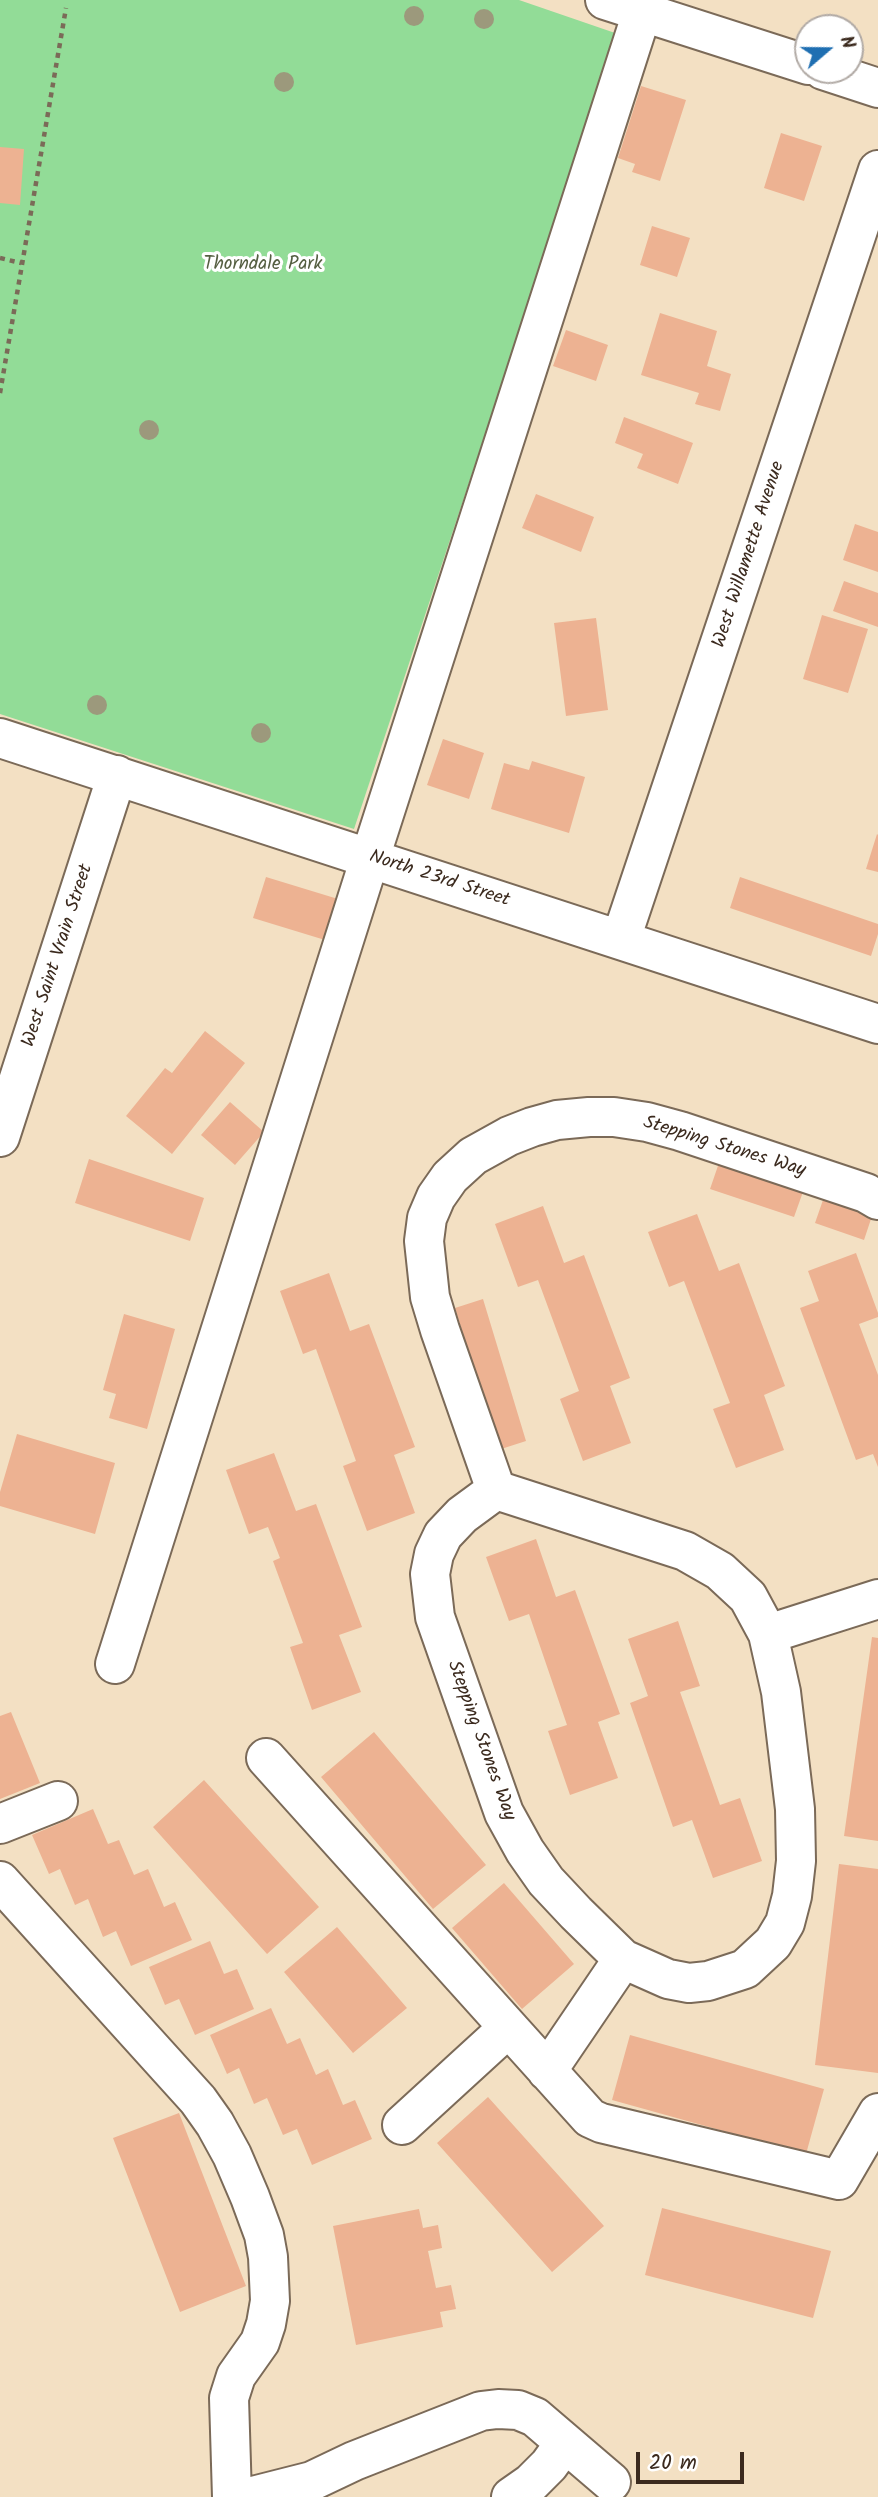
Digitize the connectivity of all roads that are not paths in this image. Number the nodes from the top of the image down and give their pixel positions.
1 (605, 0) edge
2 (644, 6) edge
3 (794, 60) edge
4 (878, 170) edge
5 (0, 738) edge
6 (117, 775) junction
7 (370, 858) junction
8 (621, 939) junction
9 (878, 1024) edge
10 (0, 1137) edge
11 (878, 1200) edge
12 (496, 1490) junction
13 (878, 1599) edge
14 (768, 1634) junction
15 (115, 1664) dead end
16 (266, 1758) dead end
17 (58, 1801) dead end
18 (0, 1824) edge
19 (0, 1881) edge
20 (623, 1959) junction
21 (508, 2028) junction
22 (547, 2071) junction
23 (878, 2113) edge
24 (402, 2125) dead end
25 (564, 2444) junction
26 (611, 2482) dead end
27 (314, 2489) edge
28 (232, 2497) edge
29 (249, 2497) edge
30 (511, 2497) edge

1 - 2 street
2 - 3 street
2 - 7 street
4 - 8 street, West Willamette Avenue
5 - 6 street, North 23rd Street
6 - 7 street, North 23rd Street
6 - 10 street, West Saint Vrain Street
7 - 8 street, North 23rd Street
7 - 15 street
8 - 9 street, North 23rd Street
11 - 12 street, Stepping Stones Way
12 - 14 street, Stepping Stones Way
12 - 20 street, Stepping Stones Way
13 - 14 street
14 - 20 street, Stepping Stones Way
16 - 21 street
17 - 18 street
19 - 28 street
20 - 22 street
21 - 22 street
21 - 24 street
22 - 23 street
25 - 26 street
25 - 27 street
25 - 30 street
27 - 29 street

